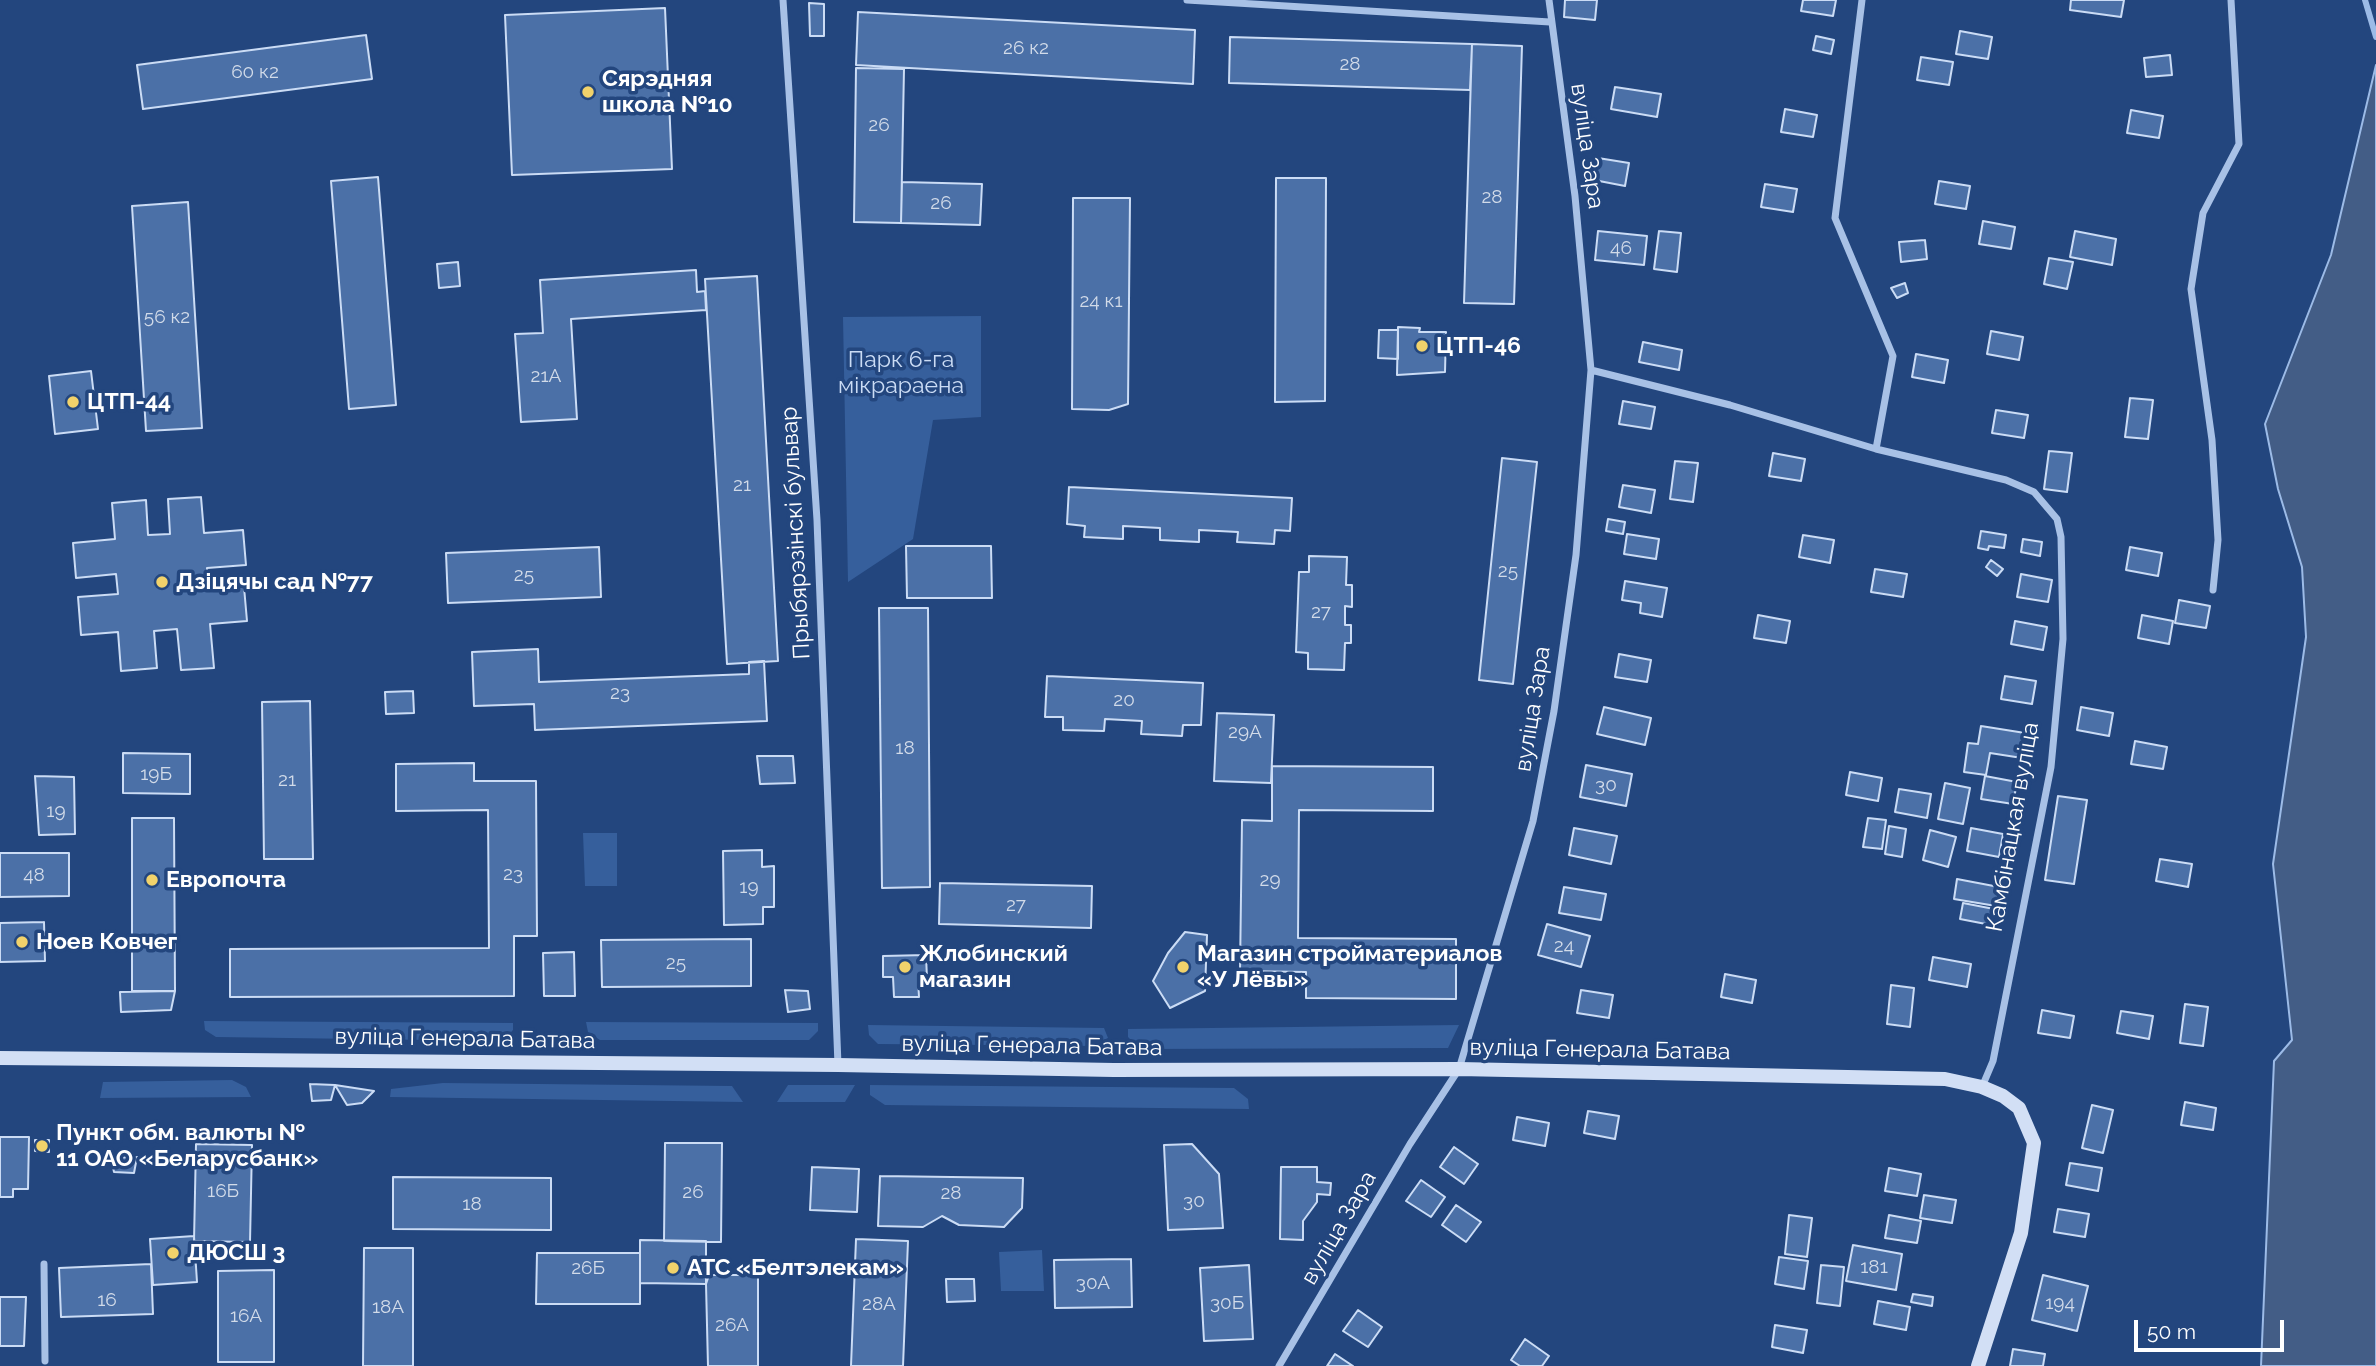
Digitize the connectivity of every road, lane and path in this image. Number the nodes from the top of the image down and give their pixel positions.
1 (783, 0) edge
2 (1187, 0) edge
3 (1549, 0) edge
4 (1862, 0) edge
5 (2231, 0) edge
6 (1550, 22) junction
7 (1591, 370) junction
8 (1876, 449) junction
9 (2213, 590) dead end
10 (0, 1058) edge
11 (838, 1065) junction
12 (1458, 1069) junction
13 (1982, 1087) junction
14 (44, 1264) dead end
15 (46, 1361) dead end
16 (1279, 1366) edge
17 (1978, 1366) edge

1 - 11 street, Прыбярэзінскі бульвар
2 - 6 street
3 - 6 street, вуліца Зара
4 - 8 street
5 - 9 street
6 - 7 street, вуліца Зара
7 - 8 street, Камбінацкая вуліца
7 - 12 street, вуліца Зара
8 - 13 street, Камбінацкая вуліца
10 - 11 street, вуліца Генерала Батава
11 - 12 street, вуліца Генерала Батава
12 - 13 street, вуліца Генерала Батава
12 - 16 street, вуліца Зара
13 - 17 street, вуліца Генерала Батава
14 - 15 street

